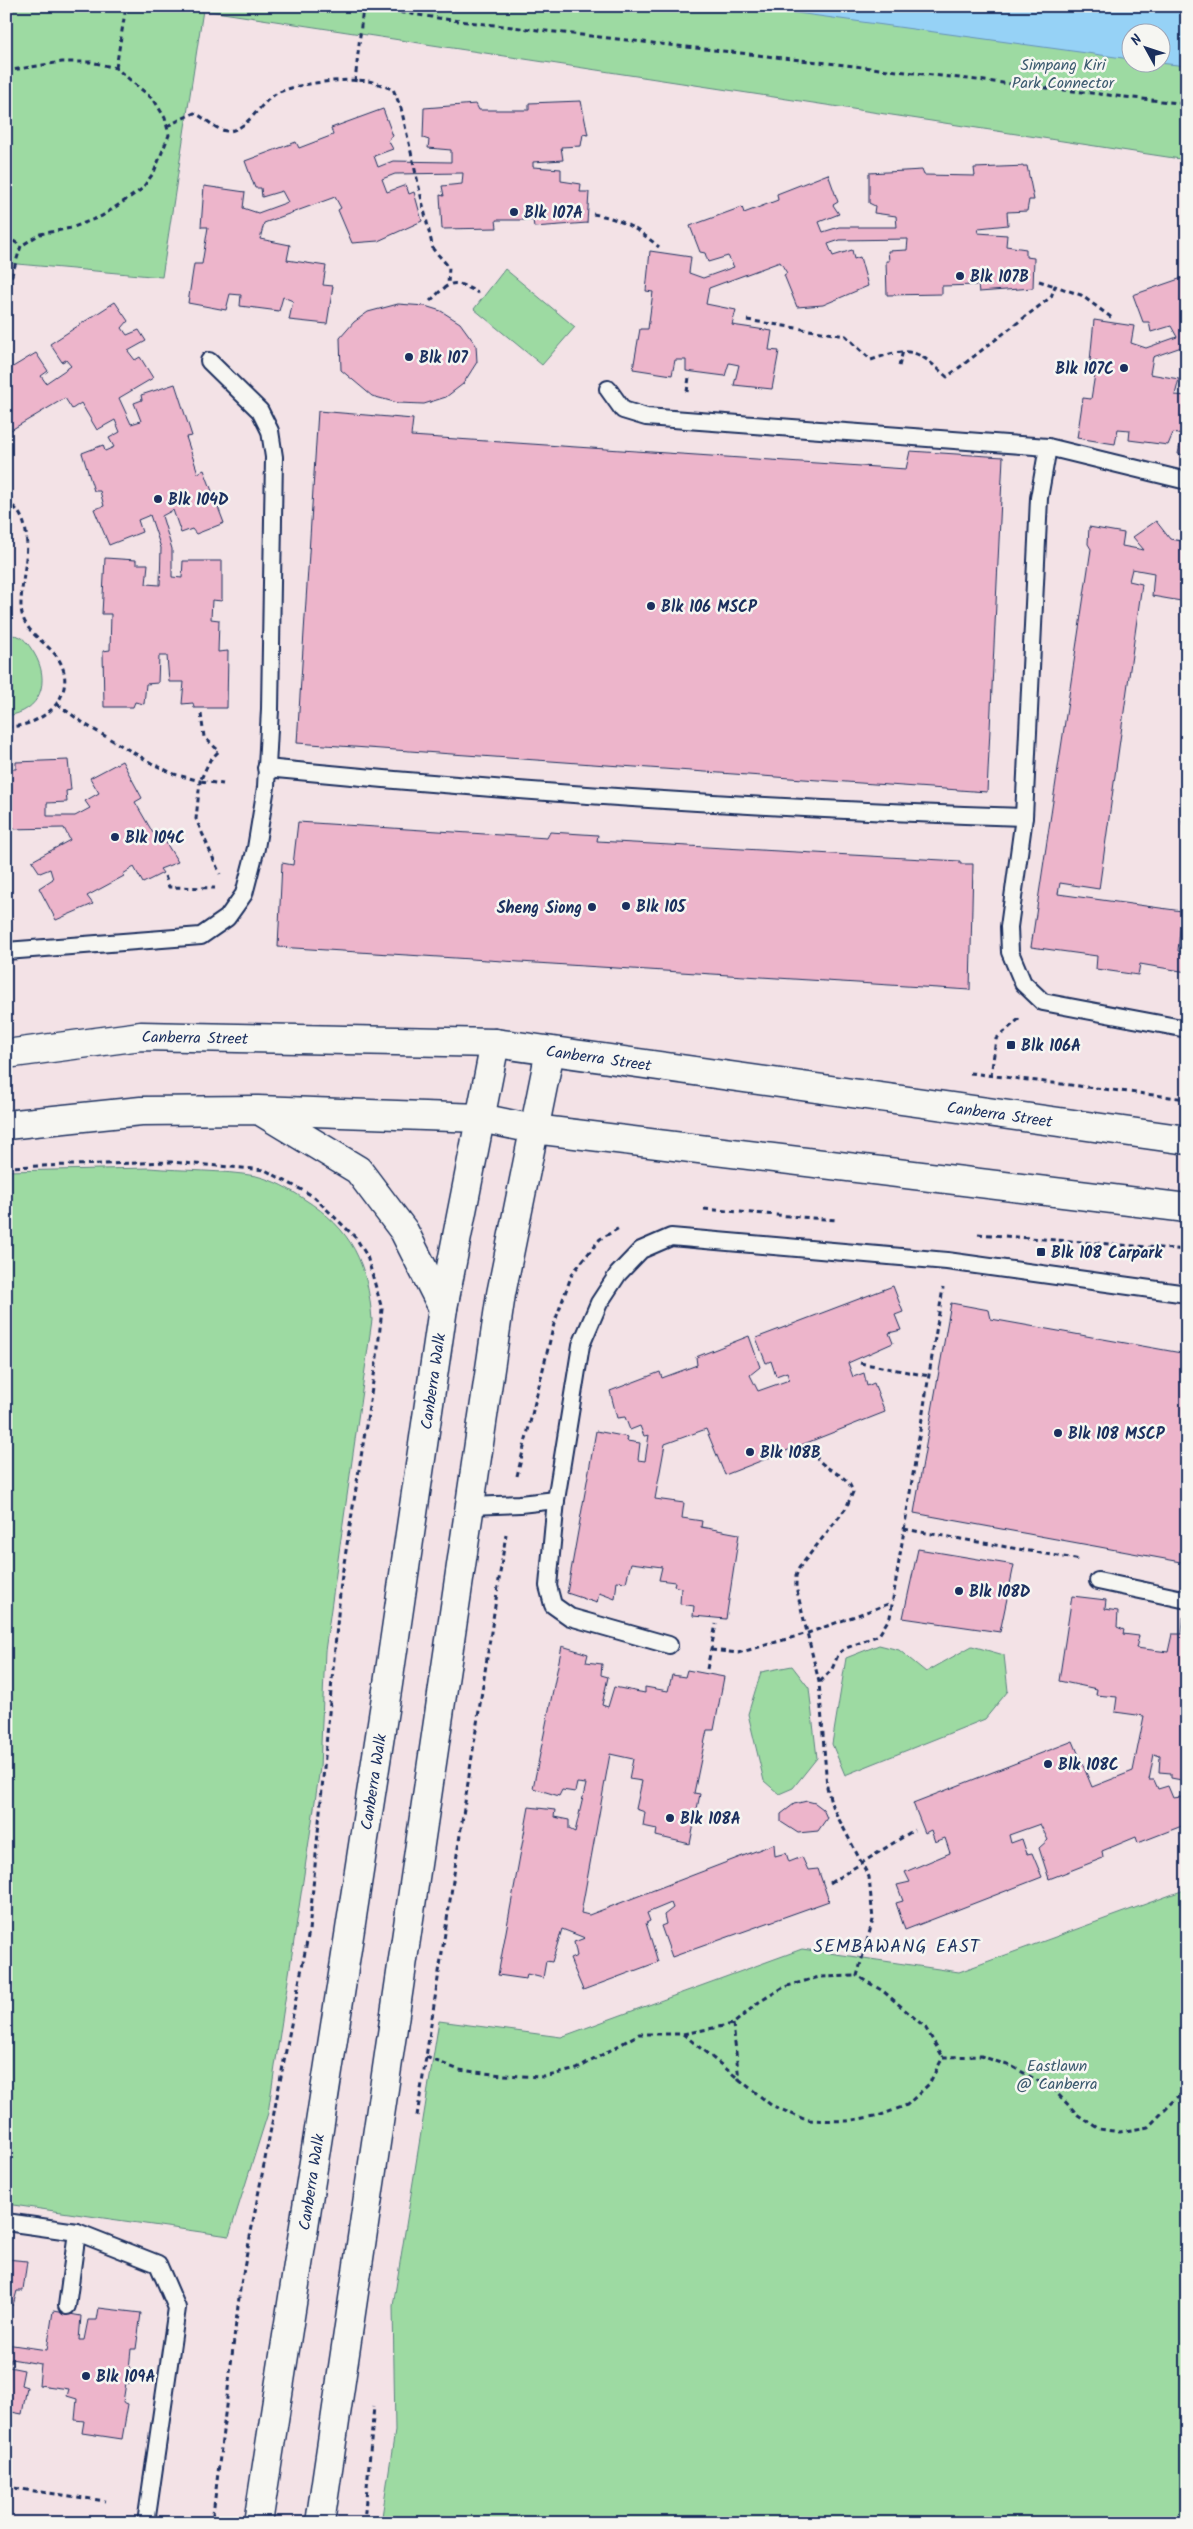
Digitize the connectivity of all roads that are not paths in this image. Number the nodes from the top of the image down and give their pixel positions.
1 (209, 361) dead end
2 (608, 389) dead end
3 (1048, 448) junction
4 (1187, 481) edge
5 (266, 768) junction
6 (1024, 817) junction
7 (6, 951) edge
8 (1187, 1029) edge
9 (495, 1043) junction
10 (550, 1051) junction
11 (6, 1054) edge
12 (258, 1110) junction
13 (480, 1118) junction
14 (6, 1125) edge
15 (534, 1129) junction
16 (1187, 1140) edge
17 (1187, 1208) edge
18 (1187, 1294) edge
19 (443, 1308) junction
20 (556, 1500) junction
21 (470, 1506) junction
22 (1098, 1581) road end
23 (1187, 1600) edge
24 (669, 1645) dead end
25 (6, 2222) edge
26 (77, 2232) junction
27 (66, 2306) dead end
28 (146, 2523) edge
29 (258, 2523) edge
30 (320, 2523) edge

1 - 5 lane
2 - 3 lane
3 - 4 lane
3 - 6 lane
5 - 6 lane
5 - 7 lane
6 - 8 lane
9 - 10 street, Canberra Street
9 - 11 street, Canberra Street
9 - 13 street, Canberra Walk
10 - 15 street
10 - 16 street, Canberra Street
12 - 13 street
12 - 14 street
12 - 19 street
13 - 15 street
13 - 19 street, Canberra Walk
15 - 17 street
15 - 21 street
18 - 20 lane
19 - 29 street, Canberra Walk
20 - 21 lane
20 - 24 lane
21 - 30 street
22 - 23 lane
25 - 26 lane
26 - 27 lane
26 - 28 lane

